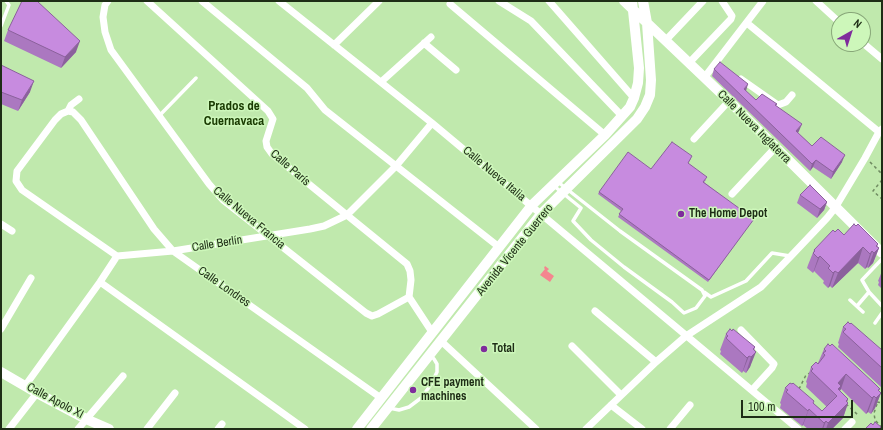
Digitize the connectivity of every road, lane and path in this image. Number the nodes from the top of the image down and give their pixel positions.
1 (6, 1) edge
2 (147, 1) edge
3 (202, 1) edge
4 (379, 1) edge
5 (499, 1) edge
6 (549, 1) edge
7 (624, 1) edge
8 (643, 1) edge
9 (703, 1) edge
10 (722, 1) edge
11 (762, 1) edge
12 (816, 1) edge
13 (105, 2) edge
14 (282, 2) edge
15 (450, 4) dead end
16 (633, 5) edge
17 (831, 15) edge
18 (646, 23) junction
19 (747, 23) junction
20 (1, 26) edge
21 (431, 37) dead end
22 (665, 41) junction
23 (424, 43) junction
24 (334, 45) junction
25 (871, 50) edge
26 (882, 59) edge
27 (689, 63) junction
28 (456, 70) dead end
29 (735, 75) edge
30 (196, 78) dead end
31 (704, 78) junction
32 (381, 82) junction
33 (792, 95) dead end
34 (634, 98) junction
35 (79, 99) dead end
36 (729, 101) junction
37 (68, 111) junction
38 (159, 116) junction
39 (622, 116) junction
40 (432, 123) junction
41 (880, 131) edge
42 (605, 135) junction
43 (694, 139) dead end
44 (774, 148) junction
45 (865, 158) junction
46 (396, 166) junction
47 (882, 174) edge
48 (882, 180) edge
49 (555, 183) junction
50 (565, 191) junction
51 (732, 194) dead end
52 (882, 199) edge
53 (532, 206) junction
54 (835, 208) junction
55 (542, 214) junction
56 (347, 215) junction
57 (1, 224) edge
58 (12, 231) dead end
59 (268, 236) junction
60 (499, 247) junction
61 (173, 251) junction
62 (882, 253) edge
63 (117, 256) junction
64 (791, 256) junction
65 (882, 259) edge
66 (31, 278) dead end
67 (100, 282) junction
68 (702, 290) junction
69 (869, 292) junction
70 (409, 297) junction
71 (711, 297) junction
72 (850, 300) dead end
73 (701, 301) junction
74 (857, 306) junction
75 (882, 306) edge
76 (595, 311) dead end
77 (863, 312) dead end
78 (882, 313) edge
79 (875, 323) dead end
80 (1, 329) edge
81 (741, 330) dead end
82 (432, 332) junction
83 (686, 336) junction
84 (441, 341) junction
85 (572, 346) dead end
86 (430, 355) junction
87 (656, 362) junction
88 (812, 371) edge
89 (1, 372) edge
90 (124, 376) dead end
91 (25, 386) junction
92 (752, 390) junction
93 (797, 392) edge
94 (37, 393) junction
95 (174, 393) dead end
96 (621, 395) junction
97 (876, 397) edge
98 (381, 398) junction
99 (877, 402) junction
100 (845, 403) edge
101 (882, 403) edge
102 (611, 404) junction
103 (690, 405) dead end
104 (388, 408) junction
105 (86, 419) junction
106 (852, 422) joint
107 (882, 428) edge
108 (9, 429) edge
109 (78, 429) edge
110 (109, 429) edge
111 (147, 429) edge
112 (305, 429) edge
113 (357, 429) edge
114 (371, 429) edge
115 (536, 429) edge
116 (586, 429) edge
117 (642, 429) edge
118 (670, 429) edge
119 (798, 429) edge
120 (845, 429) edge

1 - 20 lane
2 - 56 street, Calle París
3 - 46 street
4 - 24 street
5 - 39 street
6 - 34 street
7 - 16 main road, Calle Nueva Inglaterra
8 - 18 main road, Avenida Vicente Guerrero
9 - 22 street
10 - 27 street
11 - 19 street
12 - 17 street
13 - 38 street, Calle Nueva Francia
14 - 24 street, Calle Nueva Italia
15 - 42 street
16 - 18 main road, Calle Nueva Inglaterra
16 - 34 main road, Avenida Vicente Guerrero
18 - 22 main road, Calle Nueva Inglaterra
18 - 50 main road, Avenida Vicente Guerrero
19 - 31 street
19 - 41 street
21 - 23 street
22 - 27 main road, Calle Nueva Inglaterra
23 - 28 street
23 - 32 street
24 - 32 street, Calle Nueva Italia
25 - 26 street
27 - 31 main road, Calle Nueva Inglaterra
29 - 33 street
30 - 38 lane
31 - 36 main road, Calle Nueva Inglaterra
32 - 40 street, Calle Nueva Italia
34 - 39 main road, Avenida Vicente Guerrero
35 - 37 street
36 - 43 street
36 - 44 main road, Calle Nueva Inglaterra
37 - 61 street, Calle Londres
37 - 63 street
38 - 59 street, Calle Nueva Francia
39 - 42 main road, Avenida Vicente Guerrero
40 - 46 street, Calle Berlín
40 - 53 street, Calle Nueva Italia
41 - 45 street
42 - 49 main road, Avenida Vicente Guerrero
44 - 51 street
44 - 54 main road, Calle Nueva Inglaterra
45 - 47 path
45 - 54 street
46 - 56 street, Calle Berlín
46 - 60 street
48 - 52 path
49 - 50 lane
49 - 53 main road, Avenida Vicente Guerrero
50 - 55 main road, Avenida Vicente Guerrero
50 - 68 lane
50 - 73 lane
53 - 55 street, Calle Nueva Italia
53 - 60 main road, Avenida Vicente Guerrero
54 - 62 main road, Calle Nueva Inglaterra
54 - 64 street
55 - 83 street, Calle Nueva Italia
55 - 84 main road, Avenida Vicente Guerrero
56 - 59 street, Calle Berlín
56 - 70 street, Calle París
57 - 58 street
59 - 61 street, Calle Berlín
59 - 70 street, Calle Nueva Francia
60 - 82 main road, Avenida Vicente Guerrero
61 - 63 street, Calle Berlín
61 - 98 street, Calle Londres
63 - 67 street
64 - 71 lane
64 - 83 street
65 - 69 lane
66 - 80 street
67 - 91 street
67 - 112 street
68 - 71 lane
68 - 73 lane
69 - 74 lane
69 - 75 lane
70 - 82 street
71 - 73 lane
72 - 74 lane
74 - 77 lane
76 - 87 street
78 - 79 lane
81 - 92 street
82 - 98 main road, Avenida Vicente Guerrero
83 - 87 street
83 - 92 street, Calle Nueva Italia
84 - 86 main road, Avenida Vicente Guerrero
84 - 115 street
85 - 96 street
86 - 104 main road, Avenida Vicente Guerrero
86 - 104 lane
87 - 96 street
88 - 93 path
89 - 91 main road, Calle Apolo XI
90 - 105 street
91 - 94 main road, Calle Apolo XI
92 - 119 street, Calle Nueva Italia
94 - 105 main road, Calle Apolo XI
94 - 108 street
95 - 111 street
96 - 102 street
97 - 99 path
98 - 113 main road, Avenida Vicente Guerrero
99 - 101 path
99 - 107 path
100 - 106 path
102 - 116 street
102 - 117 street
103 - 118 street
104 - 114 main road, Avenida Vicente Guerrero
105 - 109 street
105 - 110 main road, Calle Apolo XI
106 - 120 street

